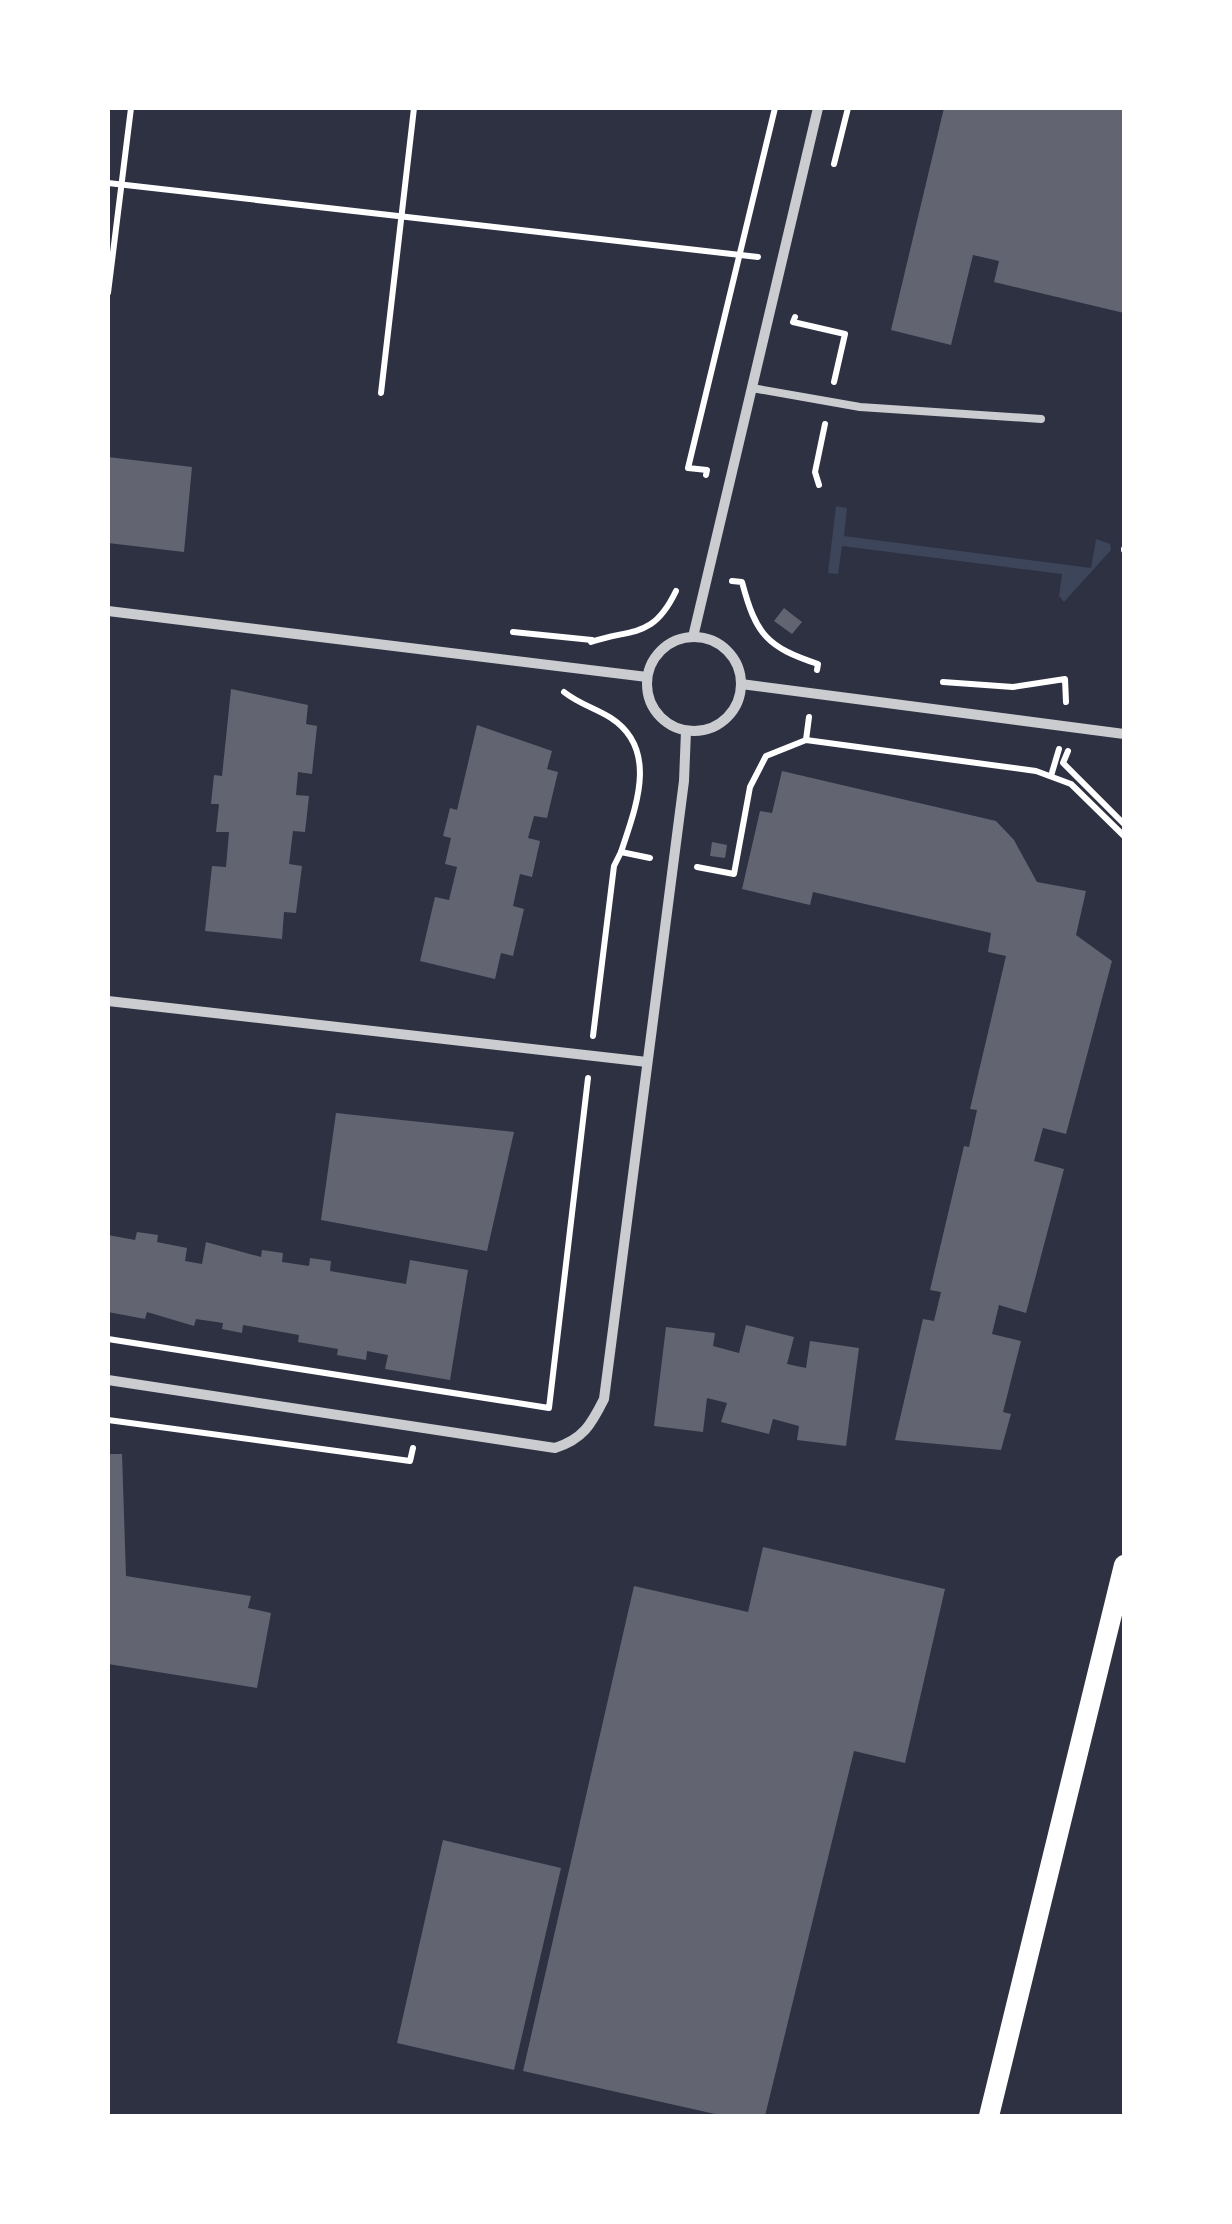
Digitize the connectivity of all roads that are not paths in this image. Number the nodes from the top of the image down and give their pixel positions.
1 (818, 108) edge
2 (752, 388) junction
3 (1041, 419) dead end
4 (108, 611) edge
5 (693, 637) junction
6 (647, 676) junction
7 (741, 684) junction
8 (686, 730) junction
9 (1124, 734) edge
10 (108, 1001) edge
11 (647, 1062) junction
12 (108, 1380) edge
13 (1124, 1565) edge
14 (1116, 1640) edge
15 (989, 2116) edge

1 - 2 street
2 - 3 lane
2 - 5 street
4 - 6 street
5 - 6 street
5 - 7 street
6 - 8 street
7 - 8 street
7 - 9 street
8 - 11 street
10 - 11 street
11 - 12 street
13 - 14 main road
14 - 15 main road

